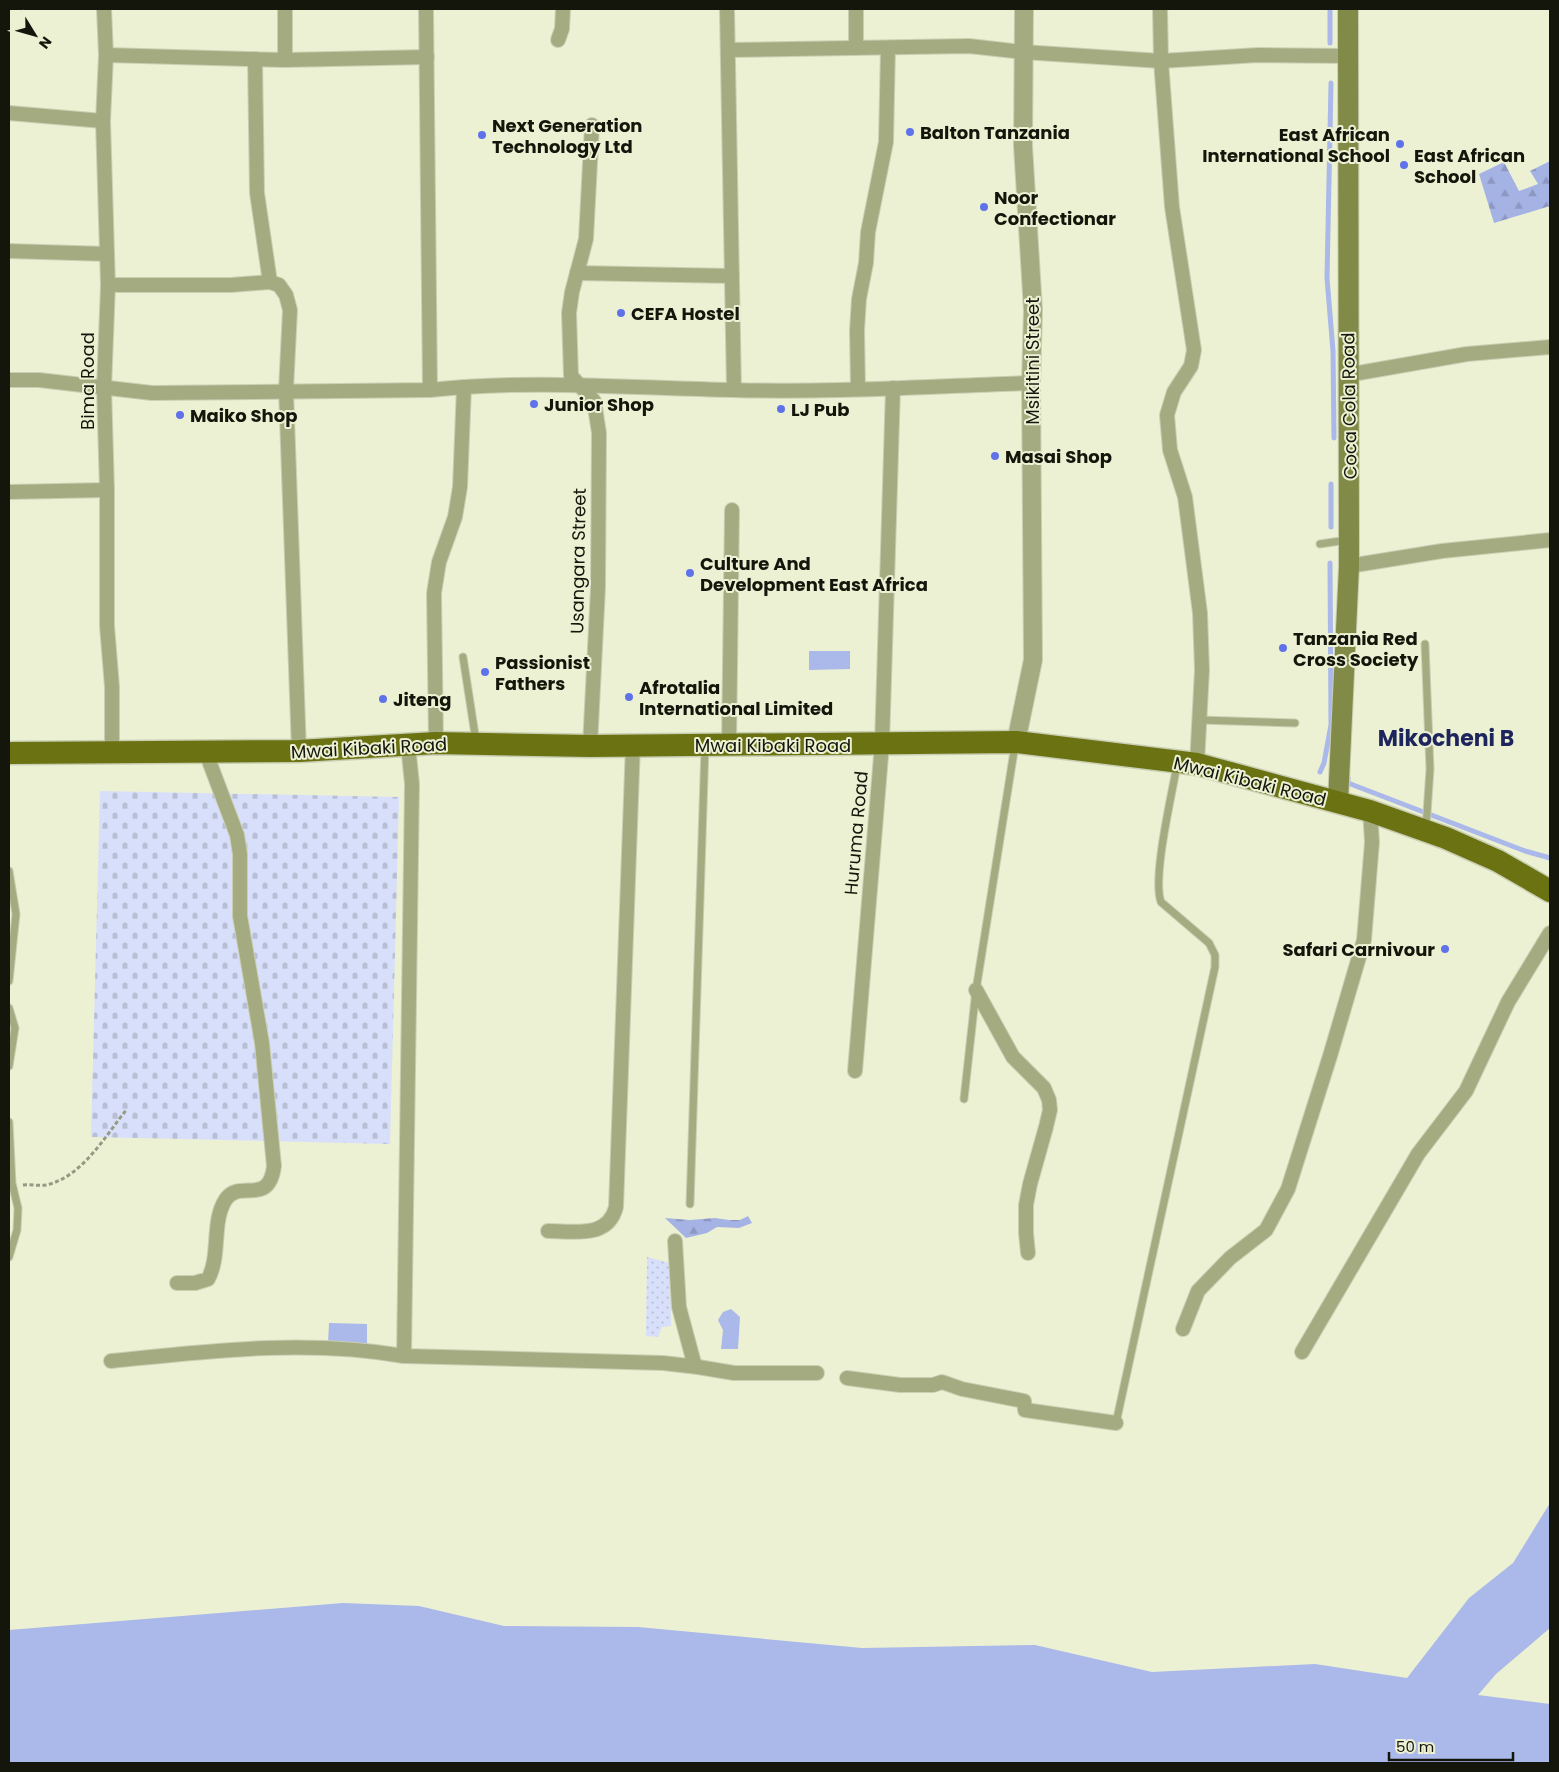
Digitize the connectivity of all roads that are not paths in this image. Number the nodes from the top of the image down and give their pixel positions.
1 (104, 9) edge
2 (284, 9) edge
3 (426, 9) edge
4 (563, 9) edge
5 (727, 9) edge
6 (856, 9) edge
7 (1024, 9) edge
8 (1160, 9) edge
9 (1348, 9) edge
10 (558, 40) dead end
11 (856, 48) junction
12 (888, 48) junction
13 (729, 50) junction
14 (1023, 52) junction
15 (106, 55) junction
16 (1349, 56) junction
17 (427, 57) junction
18 (255, 59) junction
19 (285, 60) junction
20 (1161, 61) junction
21 (9, 113) edge
22 (103, 121) junction
23 (592, 125) dead end
24 (9, 251) edge
25 (107, 254) junction
26 (576, 273) junction
27 (732, 276) junction
28 (270, 282) junction
29 (108, 285) junction
30 (1550, 347) edge
31 (1348, 375) junction
32 (9, 380) edge
33 (1031, 383) junction
34 (578, 384) junction
35 (464, 387) junction
36 (104, 388) junction
37 (894, 388) junction
38 (858, 389) junction
39 (286, 390) junction
40 (430, 390) junction
41 (734, 390) junction
42 (107, 490) junction
43 (9, 492) edge
44 (732, 510) dead end
45 (1350, 539) junction
46 (1550, 540) edge
47 (1320, 544) dead end
48 (1349, 566) junction
49 (1425, 644) dead end
50 (463, 657) dead end
51 (1200, 720) junction
52 (1295, 723) dead end
53 (1016, 742) junction
54 (436, 743) junction
55 (476, 744) junction
56 (633, 744) junction
57 (729, 744) junction
58 (882, 744) junction
59 (408, 745) junction
60 (705, 745) junction
61 (590, 746) junction
62 (300, 751) junction
63 (9, 753) edge
64 (112, 753) junction
65 (206, 754) junction
66 (1187, 763) junction
67 (1338, 802) junction
68 (1370, 811) junction
69 (1425, 831) junction
70 (9, 871) edge
71 (1519, 871) junction
72 (1550, 877) edge
73 (1550, 891) edge
74 (1550, 933) edge
75 (9, 981) edge
76 (976, 990) junction
77 (9, 1008) edge
78 (9, 1066) edge
79 (855, 1071) dead end
80 (964, 1099) dead end
81 (9, 1122) edge
82 (690, 1204) dead end
83 (548, 1231) dead end
84 (675, 1241) dead end
85 (1028, 1253) dead end
86 (9, 1257) edge
87 (177, 1283) dead end
88 (1183, 1329) dead end
89 (1302, 1352) dead end
90 (404, 1356) junction
91 (111, 1361) dead end
92 (698, 1367) junction
93 (817, 1373) dead end
94 (847, 1378) dead end
95 (1116, 1423) joint

1 - 15 street, Bima Road
2 - 19 street
3 - 17 street
4 - 10 street
5 - 13 street
6 - 11 street
7 - 14 street, Msikitini Street
8 - 20 street
9 - 16 main road, Coca Cola Road
11 - 12 street
11 - 13 street
12 - 14 street
12 - 38 street
13 - 27 street
14 - 20 street
14 - 33 street, Msikitini Street
15 - 18 street
15 - 22 street, Bima Road
16 - 20 street
16 - 31 main road, Coca Cola Road
17 - 19 street
17 - 40 street
18 - 19 street
18 - 28 street
20 - 51 street
21 - 22 street
22 - 25 street, Bima Road
23 - 26 street
24 - 25 street
25 - 29 street, Bima Road
26 - 27 street
26 - 34 street
27 - 41 street
28 - 29 street
28 - 39 street
29 - 36 street, Bima Road
30 - 31 street
31 - 45 main road, Coca Cola Road
32 - 36 street
33 - 37 street
33 - 53 street, Msikitini Street
34 - 35 street
34 - 41 street
34 - 61 street, Usangara Street
35 - 40 street
35 - 54 street
36 - 39 street
36 - 42 street, Bima Road
37 - 38 street
37 - 58 street, Huruma Road
38 - 41 street
39 - 40 street
39 - 62 street
42 - 43 street
42 - 64 street, Bima Road
44 - 57 street
45 - 47 lane
45 - 48 main road, Coca Cola Road
46 - 48 street
48 - 67 main road, Coca Cola Road
49 - 69 lane
50 - 55 lane
51 - 52 lane
51 - 66 street
53 - 58 main road, Mwai Kibaki Road
53 - 66 main road, Mwai Kibaki Road
53 - 76 lane
54 - 55 main road, Mwai Kibaki Road
54 - 59 main road, Mwai Kibaki Road
55 - 61 main road, Mwai Kibaki Road
56 - 60 main road, Mwai Kibaki Road
56 - 61 main road, Mwai Kibaki Road
56 - 83 street
57 - 58 main road, Mwai Kibaki Road
57 - 60 main road, Mwai Kibaki Road
58 - 79 street, Huruma Road
59 - 62 main road, Mwai Kibaki Road
59 - 90 street
60 - 82 lane
62 - 65 main road, Mwai Kibaki Road
63 - 64 main road, Mwai Kibaki Road
64 - 65 main road, Mwai Kibaki Road
65 - 87 street
66 - 67 main road, Mwai Kibaki Road
66 - 95 lane
67 - 68 main road, Mwai Kibaki Road
68 - 69 main road, Mwai Kibaki Road
68 - 88 street
69 - 71 main road, Mwai Kibaki Road
70 - 75 lane
71 - 72 main road, Mwai Kibaki Road
71 - 73 main road, Mwai Kibaki Road
74 - 89 street
76 - 80 lane
76 - 85 street
77 - 78 lane
81 - 86 lane
84 - 92 street
90 - 91 street
90 - 92 street
92 - 93 street
94 - 95 street

